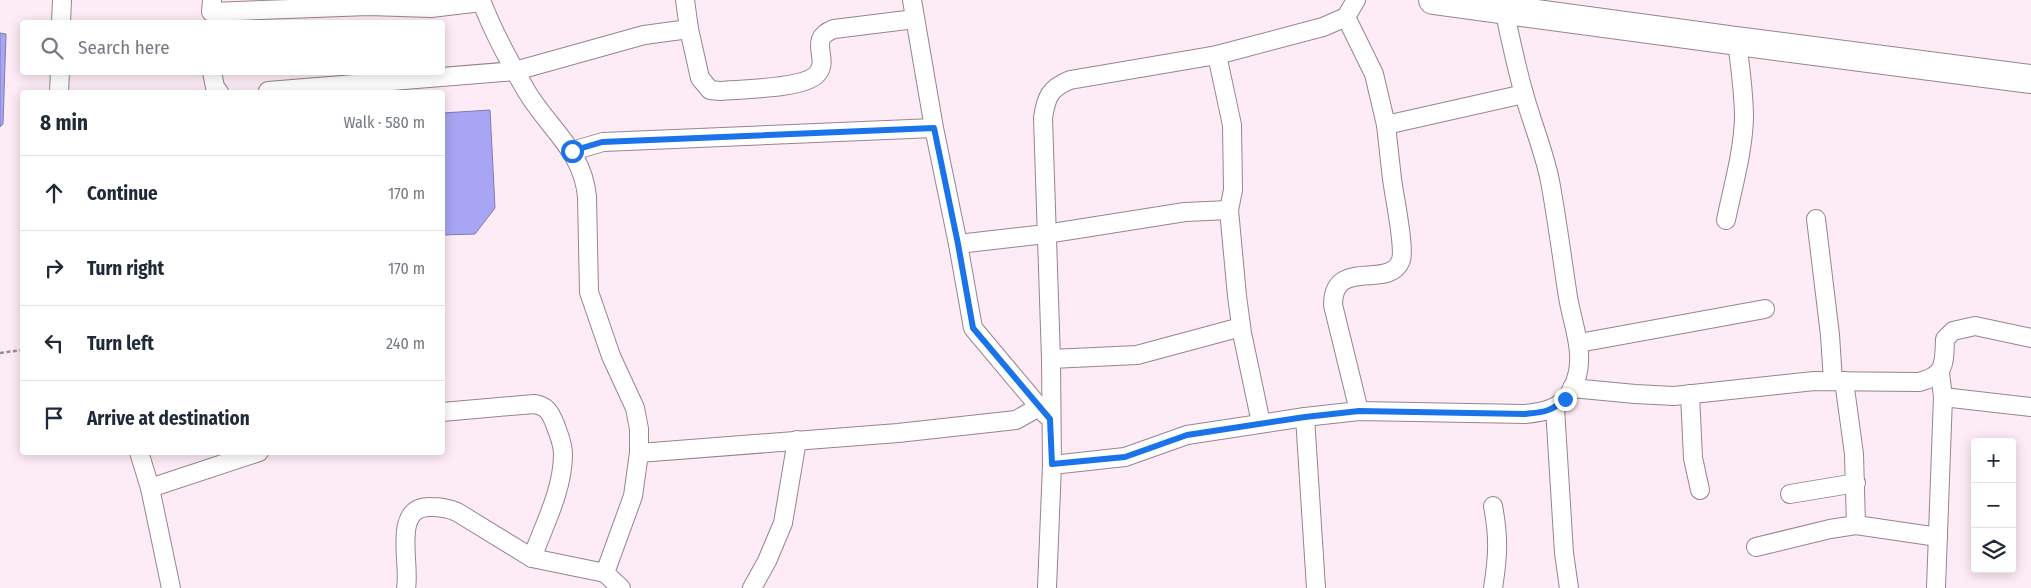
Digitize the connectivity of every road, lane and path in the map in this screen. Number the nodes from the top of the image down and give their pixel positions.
1 (62, 0) edge
2 (685, 0) edge
3 (912, 0) edge
4 (1356, 0) edge
5 (1432, 0) edge
6 (481, 1) edge
7 (1504, 9) junction
8 (211, 12) edge
9 (1346, 17) junction
10 (915, 19) junction
11 (61, 20) edge
12 (689, 28) junction
13 (1737, 42) junction
14 (1218, 55) junction
15 (515, 70) junction
16 (60, 75) edge
17 (213, 75) edge
18 (2031, 79) edge
19 (59, 90) edge
20 (217, 90) edge
21 (280, 90) edge
22 (1524, 94) junction
23 (1386, 125) junction
24 (934, 128) junction
25 (572, 151) junction
26 (1229, 210) junction
27 (1816, 219) dead end
28 (1726, 220) dead end
29 (1046, 234) junction
30 (958, 244) junction
31 (1765, 309) dead end
32 (1241, 327) junction
33 (2031, 338) edge
34 (1579, 343) junction
35 (20, 350) edge
36 (0, 353) edge
37 (1050, 359) junction
38 (1940, 372) junction
39 (1839, 381) junction
40 (1572, 388) junction
41 (1690, 394) junction
42 (1943, 397) junction
43 (2031, 407) edge
44 (1555, 408) junction
45 (1359, 411) junction
46 (445, 412) edge
47 (1045, 413) junction
48 (1305, 417) junction
49 (1261, 423) junction
50 (797, 440) junction
51 (639, 453) junction
52 (140, 455) edge
53 (250, 455) edge
54 (1052, 464) junction
55 (1856, 483) junction
56 (150, 488) junction
57 (1700, 490) dead end
58 (1790, 494) dead end
59 (1492, 506) dead end
60 (1856, 525) junction
61 (1938, 537) junction
62 (1756, 547) dead end
63 (532, 558) junction
64 (605, 573) junction
65 (171, 588) edge
66 (406, 588) edge
67 (621, 588) edge
68 (752, 588) edge
69 (1047, 588) edge
70 (1316, 588) edge
71 (1492, 588) edge
72 (1569, 588) edge
73 (1936, 588) edge

1 - 11 street
2 - 12 street
3 - 10 street
4 - 9 street
5 - 7 main road
6 - 8 street
6 - 15 street
7 - 13 main road
7 - 22 street
9 - 14 street
9 - 23 street
10 - 12 street
10 - 24 street
12 - 15 street
13 - 18 main road
13 - 28 street
14 - 26 street
14 - 29 street
15 - 21 street
15 - 25 street
16 - 19 street
17 - 20 street
22 - 23 street
22 - 34 street
23 - 45 street
24 - 25 street
24 - 30 street
25 - 51 street
26 - 29 street
26 - 32 street
27 - 39 street
29 - 30 street
29 - 37 street
30 - 47 street
31 - 34 street
32 - 37 street
32 - 49 street
33 - 38 street
34 - 40 street
35 - 36 path
37 - 47 street
38 - 39 street
38 - 42 street
39 - 41 street
39 - 55 street
40 - 41 street
40 - 44 street
41 - 57 street
42 - 43 street
42 - 61 street
44 - 45 street
44 - 72 street
45 - 48 street
46 - 63 street
47 - 50 street
47 - 54 street
48 - 49 street
48 - 70 street
49 - 54 street
50 - 51 street
50 - 68 street
51 - 64 street
52 - 56 street
53 - 56 street
54 - 69 street
55 - 58 street
55 - 60 street
56 - 65 street
59 - 71 street
60 - 61 street
60 - 62 street
61 - 73 street
63 - 64 street
63 - 66 street
64 - 67 street

